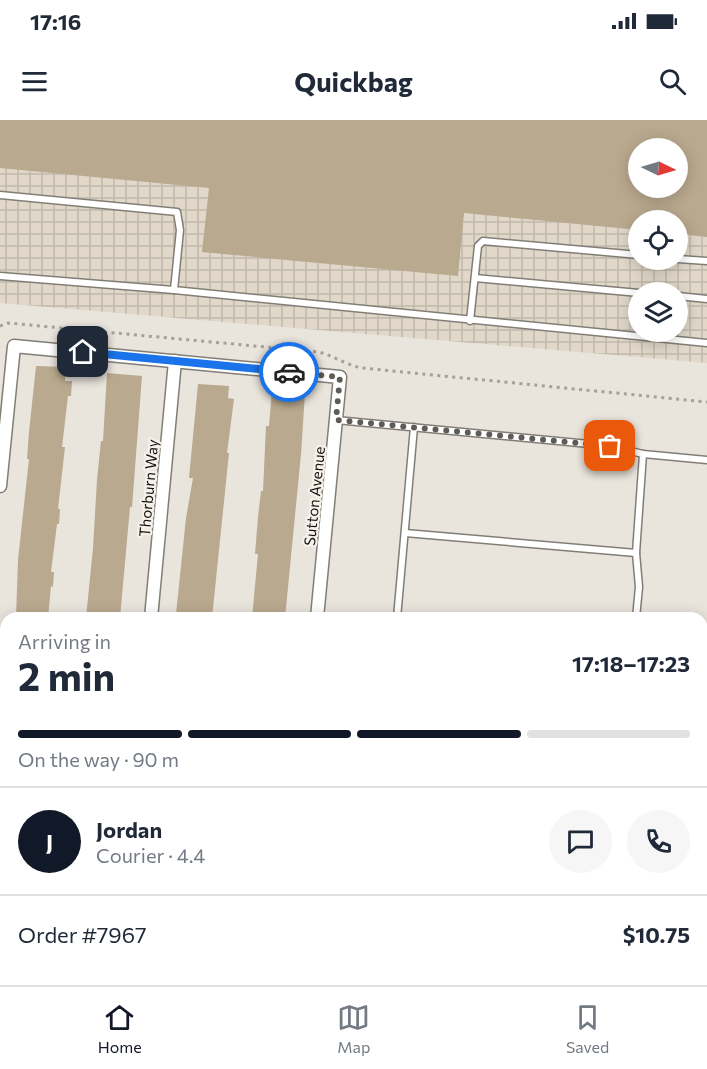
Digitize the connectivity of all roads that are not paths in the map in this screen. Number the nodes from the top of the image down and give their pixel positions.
1 (0, 195) edge
2 (628, 254) edge
3 (688, 260) edge
4 (707, 261) edge
5 (0, 276) edge
6 (475, 278) junction
7 (174, 290) junction
8 (628, 292) edge
9 (688, 297) edge
10 (707, 299) edge
11 (470, 321) junction
12 (707, 343) edge
13 (175, 361) junction
14 (336, 420) junction
15 (414, 427) junction
16 (644, 454) junction
17 (707, 460) edge
18 (0, 486) edge
19 (405, 532) junction
20 (636, 553) junction
21 (152, 612) edge
22 (318, 612) edge
23 (398, 612) edge
24 (637, 612) edge

1 - 7 lane
2 - 6 lane
3 - 4 lane
5 - 7 lane
6 - 8 lane
6 - 11 lane
7 - 11 lane
9 - 10 lane
11 - 12 lane
13 - 14 street, Sutton Avenue
13 - 18 street
13 - 21 street, Thorburn Way
14 - 15 lane
14 - 22 street, Sutton Avenue
15 - 16 lane
15 - 19 lane
16 - 17 lane
16 - 20 lane
19 - 20 lane
19 - 23 lane
20 - 24 lane

